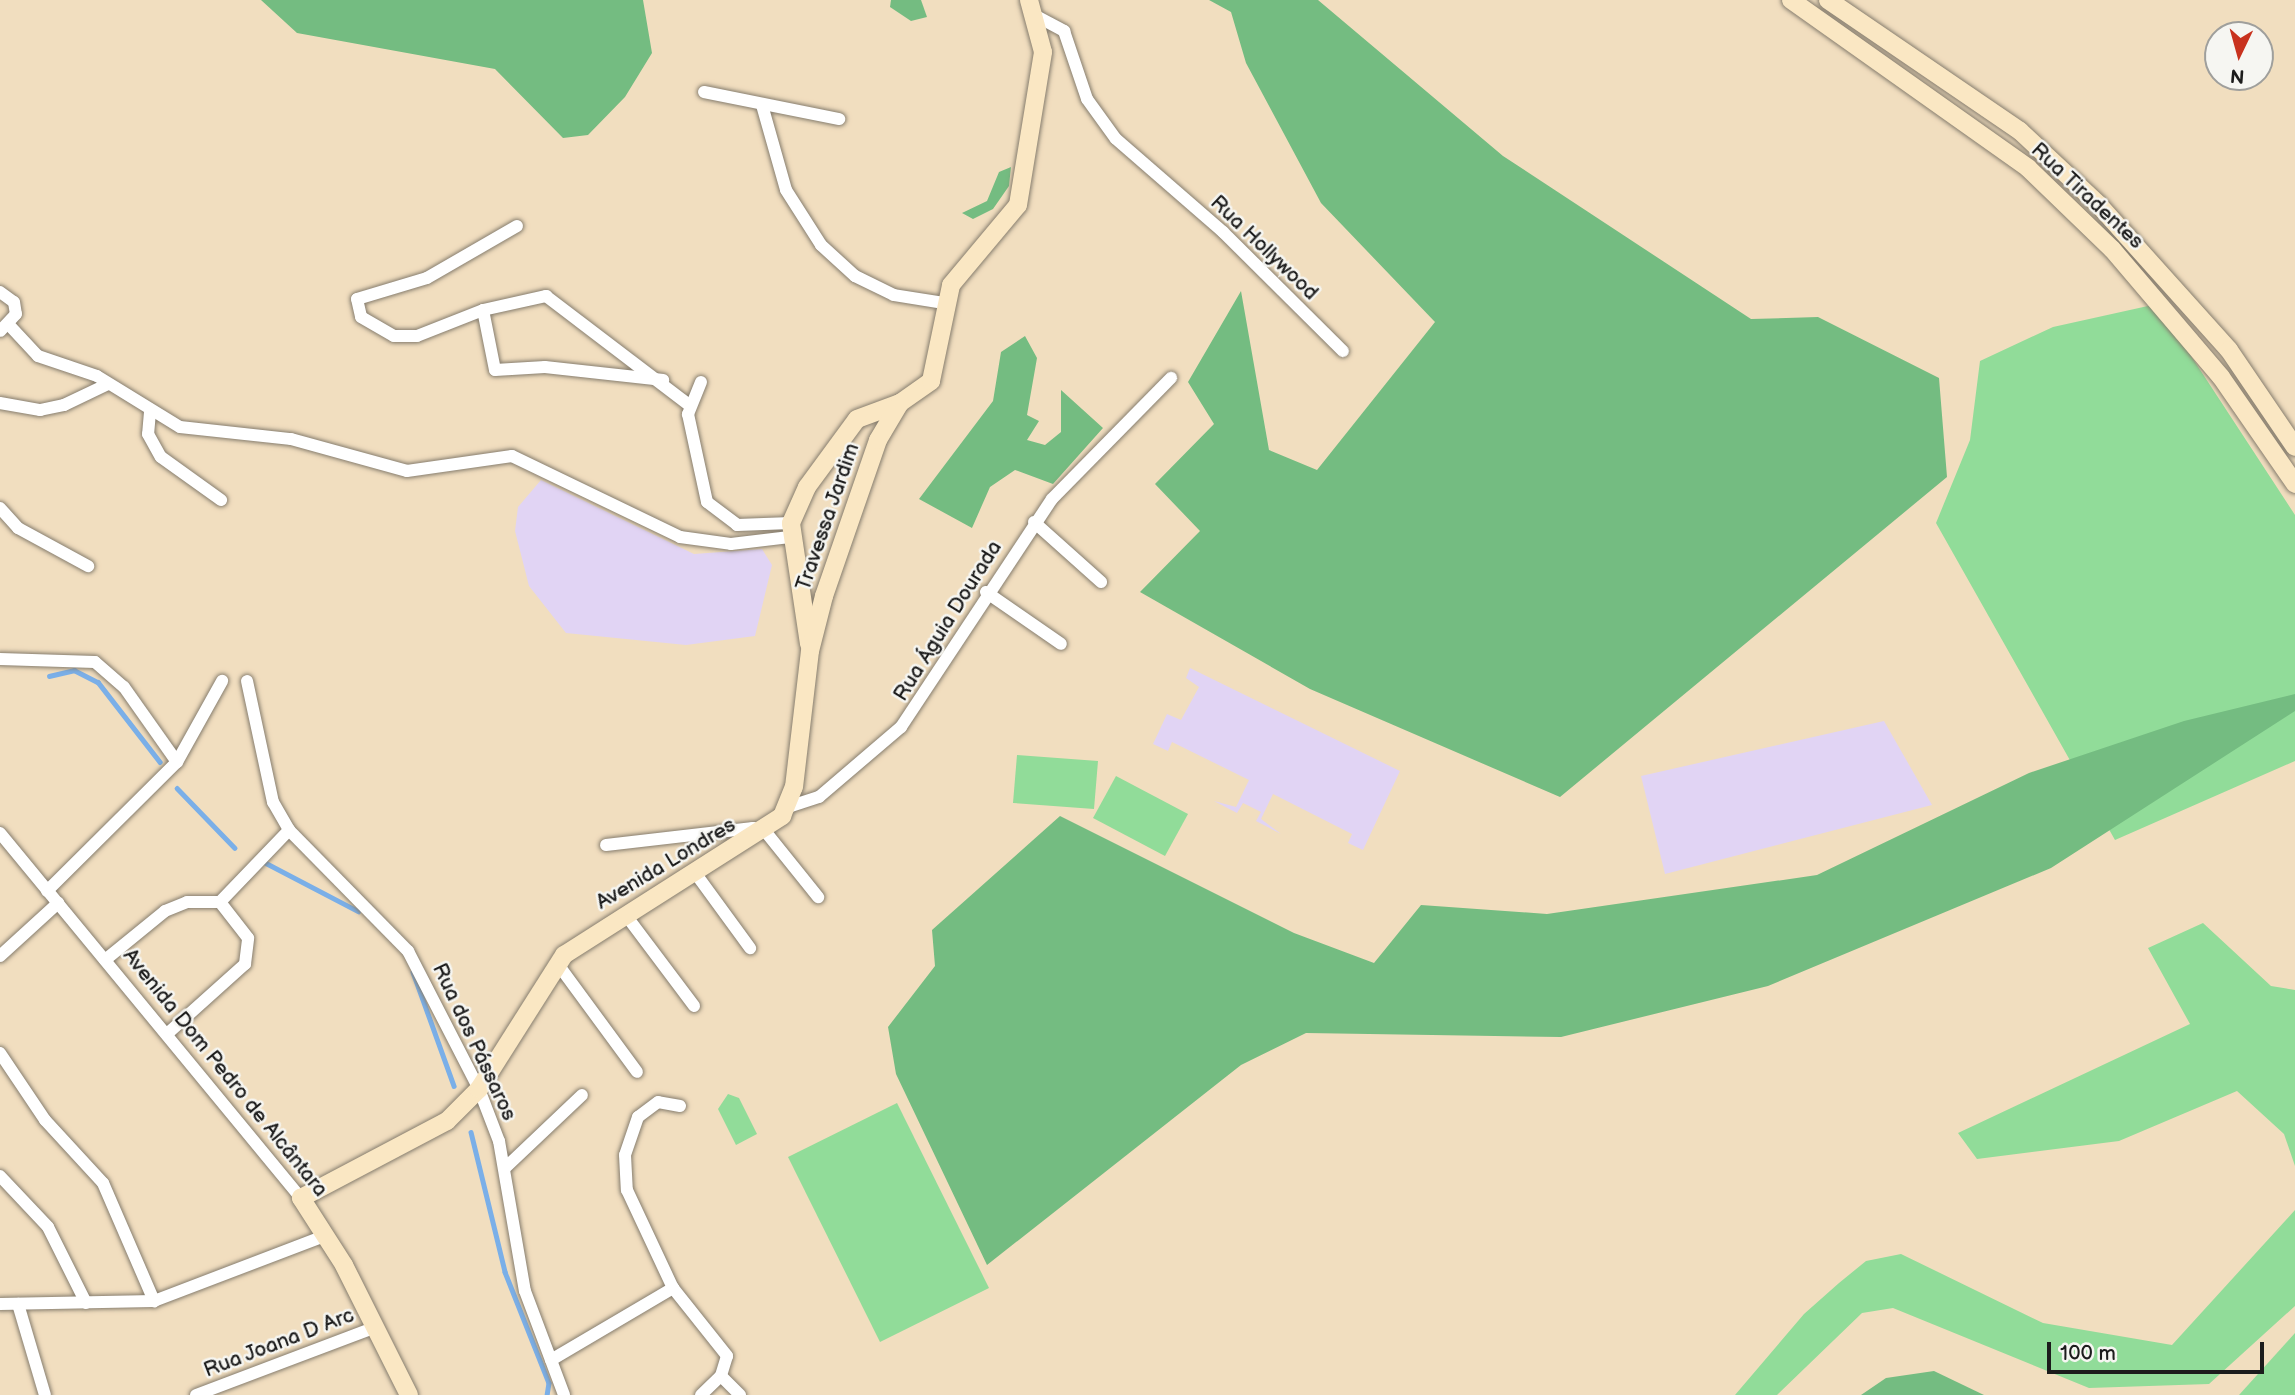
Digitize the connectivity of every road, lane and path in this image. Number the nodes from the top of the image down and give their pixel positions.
1 (1029, 0) edge
2 (1828, 0) edge
3 (1794, 1) edge
4 (1038, 17) junction
5 (704, 92) dead end
6 (762, 105) junction
7 (839, 119) dead end
8 (517, 226) dead end
9 (2175, 288) junction
10 (0, 292) edge
11 (2159, 299) junction
12 (944, 303) junction
13 (483, 310) junction
14 (5, 329) edge
15 (1343, 351) dead end
16 (1171, 378) dead end
17 (663, 380) junction
18 (701, 382) dead end
19 (108, 384) junction
20 (0, 403) edge
21 (900, 403) junction
22 (688, 404) junction
23 (874, 411) junction
24 (150, 412) junction
25 (885, 427) junction
26 (2295, 447) edge
27 (2295, 483) edge
28 (221, 500) dead end
29 (0, 508) edge
30 (1034, 522) junction
31 (791, 530) junction
32 (88, 566) dead end
33 (1101, 582) dead end
34 (799, 590) junction
35 (986, 592) junction
36 (824, 596) junction
37 (1062, 644) dead end
38 (810, 651) junction
39 (0, 659) edge
40 (222, 681) dead end
41 (247, 681) dead end
42 (177, 762) junction
43 (788, 807) junction
44 (289, 830) junction
45 (765, 831) junction
46 (0, 833) edge
47 (606, 845) dead end
48 (696, 874) junction
49 (47, 891) junction
50 (818, 897) dead end
51 (220, 902) junction
52 (58, 903) junction
53 (625, 914) junction
54 (750, 948) dead end
55 (0, 956) edge
56 (105, 960) junction
57 (557, 962) junction
58 (694, 1006) dead end
59 (167, 1034) junction
60 (0, 1053) edge
61 (636, 1072) dead end
62 (479, 1089) junction
63 (582, 1095) dead end
64 (680, 1106) dead end
65 (505, 1168) junction
66 (0, 1176) edge
67 (300, 1198) junction
68 (324, 1236) junction
69 (673, 1288) junction
70 (154, 1301) junction
71 (86, 1303) junction
72 (0, 1304) edge
73 (18, 1304) junction
74 (376, 1327) junction
75 (551, 1360) junction
76 (721, 1376) junction
77 (45, 1395) edge
78 (196, 1395) edge
79 (409, 1395) edge
80 (564, 1395) edge
81 (701, 1395) edge
82 (740, 1395) edge

1 - 4 street
2 - 9 street, Rua Tiradentes
3 - 11 street, Rua Tiradentes
4 - 12 street
4 - 15 street, Rua Hollywood
5 - 6 street
6 - 7 street
6 - 12 street
8 - 13 street
9 - 11 street
9 - 26 street, Rua Tiradentes
10 - 14 street
11 - 27 street, Rua Tiradentes
12 - 21 street
13 - 17 street
13 - 17 street
14 - 19 street
16 - 30 street, Rua Águia Dourada
17 - 22 street
18 - 22 street
19 - 20 street
19 - 24 street
21 - 23 street
21 - 25 street, Travessa Jardim
22 - 31 street
23 - 25 street
23 - 31 street
24 - 28 street
24 - 31 street
25 - 36 street, Travessa Jardim
29 - 32 street
30 - 33 street
30 - 35 street, Rua Águia Dourada
31 - 34 street
34 - 36 street
34 - 38 street
35 - 37 street
35 - 43 street, Rua Águia Dourada
36 - 38 street, Travessa Jardim
38 - 43 street
39 - 42 street
40 - 42 street
41 - 44 street, Rua dos Pássaros
42 - 49 street
43 - 45 street, Avenida Londres
44 - 51 street
44 - 62 street, Rua dos Pássaros
45 - 47 street
45 - 48 street, Avenida Londres
45 - 50 street
46 - 49 street, Avenida Dom Pedro de Alcântara
48 - 53 street, Avenida Londres
48 - 54 street
49 - 52 street, Avenida Dom Pedro de Alcântara
51 - 56 street
51 - 59 street
52 - 55 street
52 - 56 street, Avenida Dom Pedro de Alcântara
53 - 57 street, Avenida Londres
53 - 58 street
56 - 59 street, Avenida Dom Pedro de Alcântara
57 - 61 street
57 - 62 street, Avenida Londres
59 - 67 street, Avenida Dom Pedro de Alcântara
60 - 70 street
62 - 65 street, Rua dos Pássaros
62 - 67 street, Avenida Londres
63 - 65 street
64 - 69 street
65 - 75 street, Rua dos Pássaros
66 - 71 street
67 - 68 street, Avenida Dom Pedro de Alcântara
68 - 70 street
68 - 74 street, Avenida Dom Pedro de Alcântara
69 - 75 street
69 - 76 street
70 - 71 street
71 - 73 street
72 - 73 street
73 - 77 street
74 - 78 street, Rua Joana D Arc
74 - 79 street, Avenida Dom Pedro de Alcântara
75 - 80 street, Rua dos Pássaros
76 - 81 street
76 - 82 street

